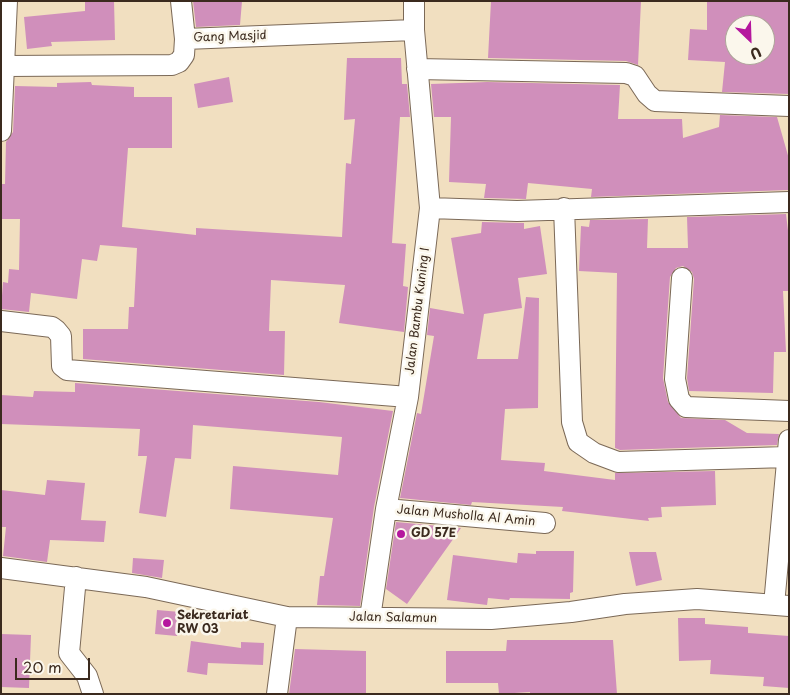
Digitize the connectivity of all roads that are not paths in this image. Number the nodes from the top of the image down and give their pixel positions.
1 (7, 1) edge
2 (180, 1) edge
3 (414, 1) edge
4 (414, 30) junction
5 (185, 39) junction
6 (5, 66) junction
7 (417, 69) junction
8 (789, 106) edge
9 (1, 131) edge
10 (789, 202) edge
11 (430, 208) junction
12 (564, 208) junction
13 (682, 278) dead end
14 (1, 321) edge
15 (408, 398) junction
16 (789, 412) edge
17 (788, 449) edge
18 (386, 509) junction
19 (545, 524) dead end
20 (1, 568) edge
21 (76, 577) junction
22 (781, 605) edge
23 (287, 617) junction
24 (370, 618) junction
25 (93, 694) edge
26 (277, 694) edge

1 - 6 street
2 - 5 street
3 - 4 street, Jalan Bambu Kuning I
4 - 5 street, Gang Masjid
4 - 7 street, Jalan Bambu Kuning I
5 - 6 street, Gang Masjid
6 - 9 street
7 - 8 street
7 - 11 street, Jalan Bambu Kuning I
10 - 12 street
11 - 12 street
11 - 15 street, Jalan Bambu Kuning I
12 - 17 street
13 - 16 street
14 - 15 street
15 - 18 street, Jalan Bambu Kuning I
17 - 22 street
18 - 19 street, Jalan Musholla Al Amin
18 - 24 street, Jalan Bambu Kuning I
20 - 21 street, Jalan Salamun
21 - 23 street, Jalan Salamun
21 - 25 street
22 - 24 street, Jalan Salamun
23 - 24 street, Jalan Salamun
23 - 26 street

